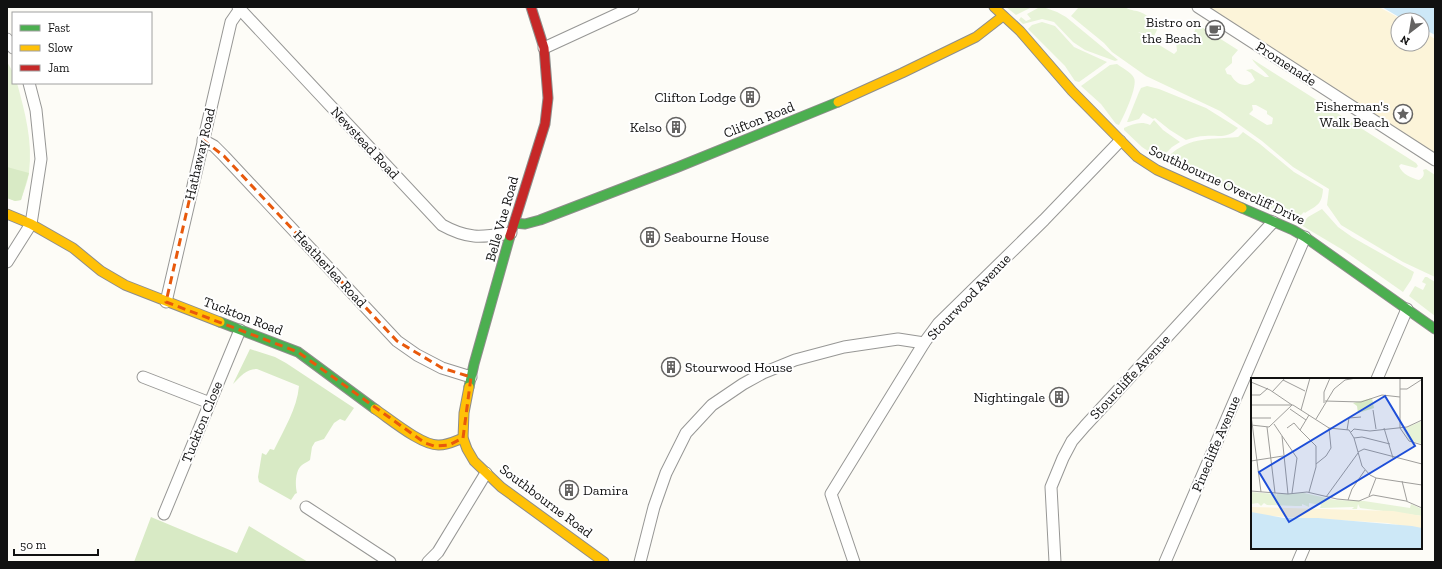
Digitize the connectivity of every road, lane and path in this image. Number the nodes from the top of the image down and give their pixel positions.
1 (531, 7) edge
2 (633, 7) edge
3 (994, 7) edge
4 (1198, 7) edge
5 (239, 8) edge
6 (1003, 16) junction
7 (544, 48) junction
8 (29, 84) edge
9 (203, 140) junction
10 (1120, 141) junction
11 (1435, 160) edge
12 (7, 214) edge
13 (1273, 222) junction
14 (31, 224) junction
15 (513, 228) junction
16 (1305, 237) junction
17 (7, 262) edge
18 (166, 302) junction
19 (1407, 309) junction
20 (1435, 329) edge
21 (240, 330) junction
22 (924, 343) junction
23 (143, 377) dead end
24 (471, 377) junction
25 (1377, 378) edge
26 (210, 403) junction
27 (462, 438) junction
28 (486, 473) junction
29 (306, 507) dead end
30 (164, 514) dead end
31 (1304, 549) edge
32 (390, 562) edge
33 (428, 562) edge
34 (604, 562) edge
35 (640, 562) edge
36 (854, 562) edge
37 (1055, 562) edge
38 (1165, 562) edge
39 (1298, 562) edge

1 - 7 street, Belle Vue Road
2 - 7 street
3 - 6 street, Southbourne Overcliff Drive
4 - 11 street, Promenade
5 - 9 street, Hathaway Road
5 - 15 street, Newstead Road
6 - 10 street, Southbourne Overcliff Drive
6 - 15 street, Clifton Road
7 - 15 street, Belle Vue Road
8 - 14 street
9 - 18 street, Hathaway Road
9 - 24 street, Heatherlea Road
10 - 13 street, Southbourne Overcliff Drive
10 - 22 street, Stourwood Avenue
12 - 14 street, Tuckton Road
13 - 16 street, Southbourne Overcliff Drive
13 - 37 street, Stourcliffe Avenue
14 - 17 street
14 - 18 street, Tuckton Road
15 - 24 street, Belle Vue Road
16 - 19 street, Southbourne Overcliff Drive
16 - 38 street, Pinecliffe Avenue
18 - 21 street, Tuckton Road
19 - 20 street, Southbourne Overcliff Drive
19 - 25 street
21 - 26 street, Tuckton Close
21 - 27 street, Tuckton Road
22 - 35 street
22 - 36 street, Stourwood Avenue
23 - 26 street
24 - 27 street, Belle Vue Road
26 - 30 street, Tuckton Close
27 - 28 street, Southbourne Road
28 - 33 street
28 - 34 street, Southbourne Road
29 - 32 street
31 - 39 street

